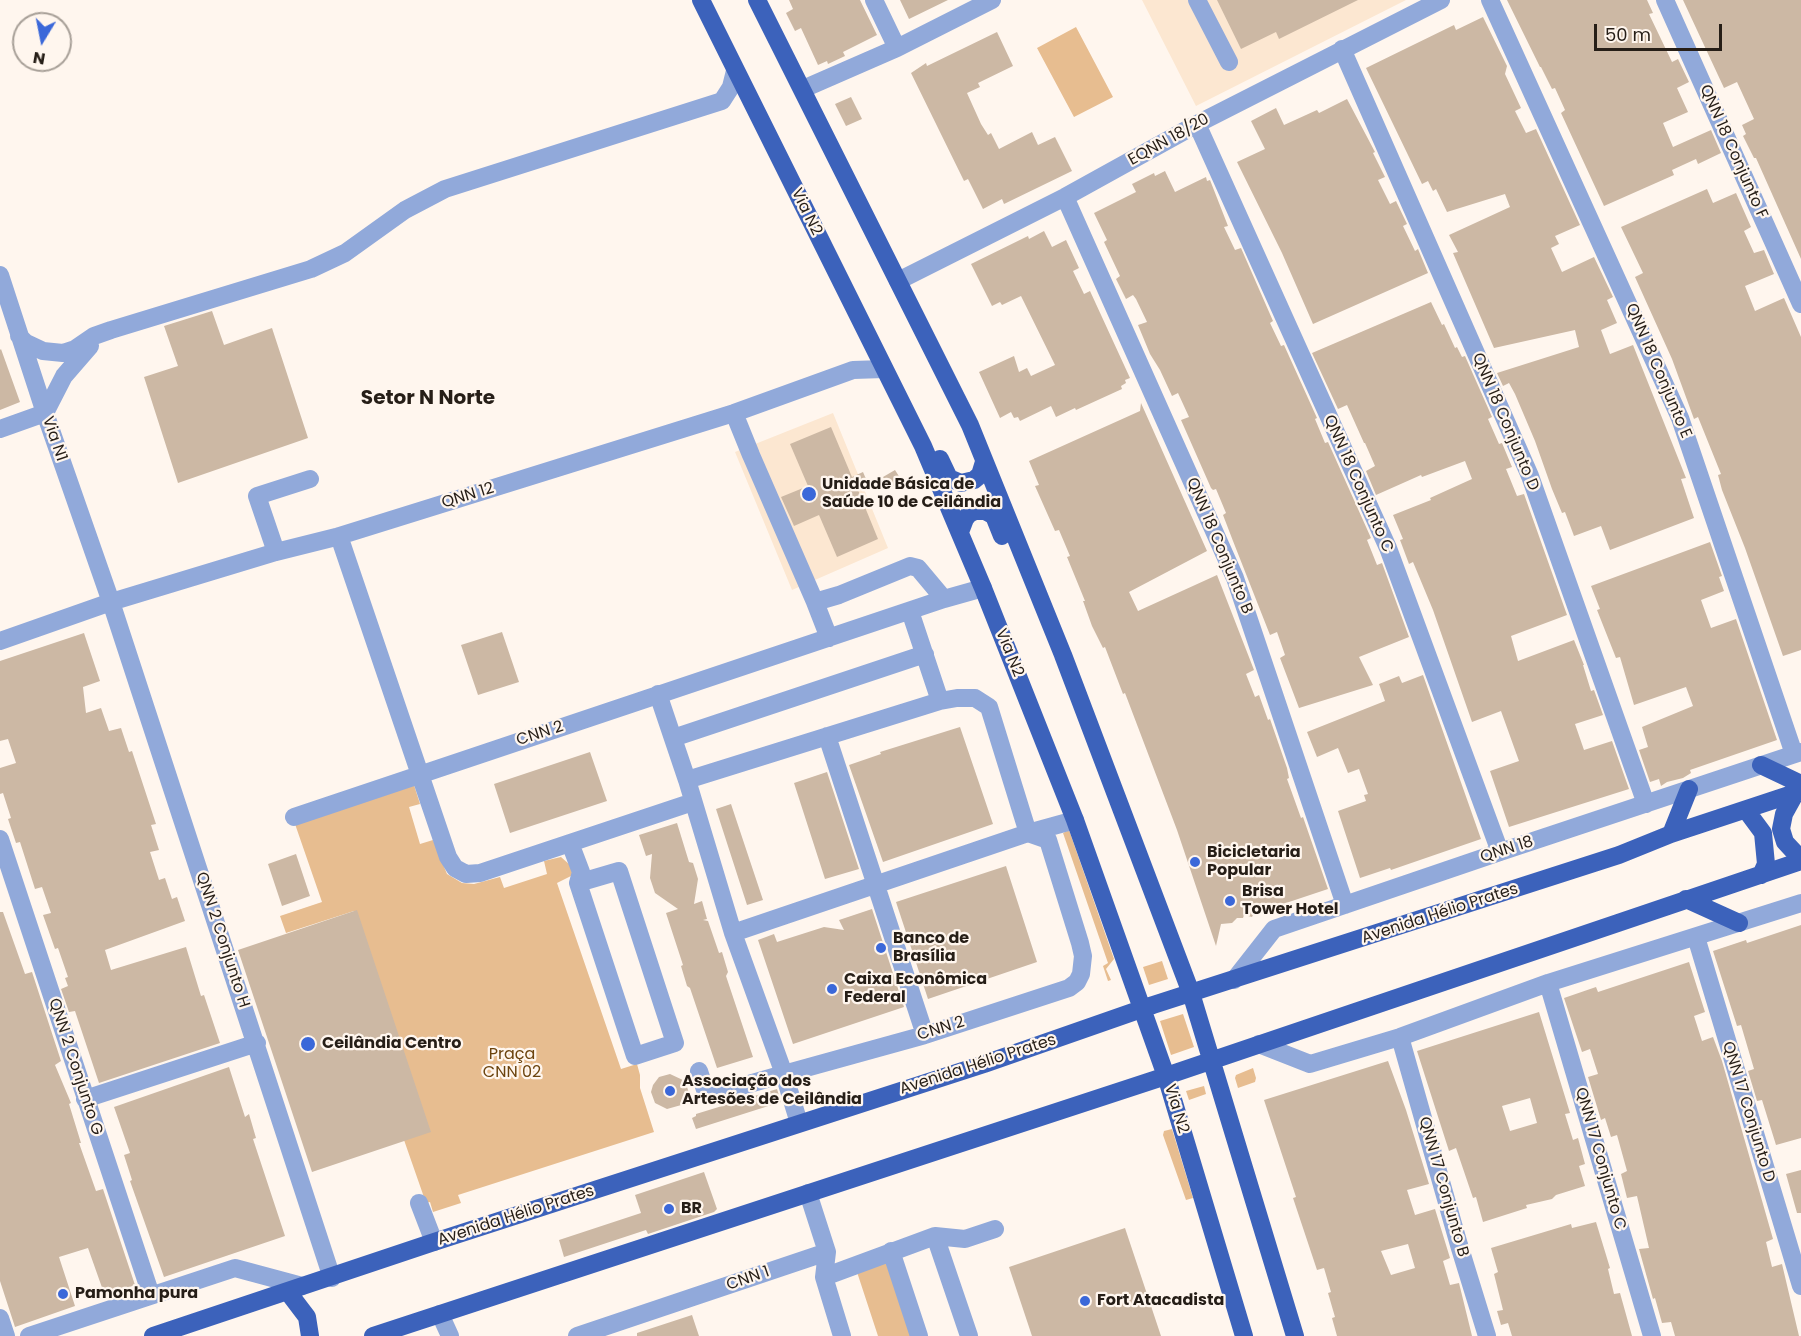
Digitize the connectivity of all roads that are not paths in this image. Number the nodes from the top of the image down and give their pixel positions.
1 (701, 0) edge
2 (751, 0) edge
3 (757, 0) edge
4 (874, 0) edge
5 (992, 0) edge
6 (1197, 0) edge
7 (1441, 0) edge
8 (1490, 0) edge
9 (1665, 0) edge
10 (770, 27) junction
11 (897, 48) junction
12 (1342, 49) junction
13 (1229, 62) dead end
14 (735, 71) junction
15 (802, 89) junction
16 (1197, 124) junction
17 (1065, 197) junction
18 (0, 275) edge
19 (898, 281) junction
20 (1801, 304) edge
21 (111, 330) junction
22 (19, 336) junction
23 (886, 373) junction
24 (45, 413) junction
25 (734, 413) junction
26 (0, 429) edge
27 (984, 462) junction
28 (310, 479) dead end
29 (960, 532) junction
30 (339, 536) junction
31 (276, 552) junction
32 (983, 588) junction
33 (944, 599) junction
34 (815, 602) junction
35 (111, 603) junction
36 (910, 611) junction
37 (829, 638) junction
38 (0, 642) edge
39 (925, 654) junction
40 (1063, 655) junction
41 (658, 694) junction
42 (940, 701) junction
43 (827, 736) junction
44 (673, 738) junction
45 (1797, 753) edge
46 (1761, 765) junction
47 (421, 773) junction
48 (687, 780) junction
49 (1689, 789) junction
50 (1799, 789) edge
51 (693, 802) junction
52 (1646, 804) junction
53 (1746, 810) junction
54 (294, 817) dead end
55 (1075, 820) junction
56 (1029, 833) junction
57 (1671, 834) junction
58 (0, 839) edge
59 (570, 843) junction
60 (1500, 852) junction
61 (1801, 855) edge
62 (1801, 861) edge
63 (1761, 874) junction
64 (578, 884) junction
65 (876, 885) junction
66 (1686, 899) junction
67 (1801, 903) edge
68 (1345, 905) junction
69 (1739, 923) junction
70 (733, 933) junction
71 (1696, 937) junction
72 (1227, 982) junction
73 (1548, 983) junction
74 (1191, 993) junction
75 (1141, 1010) junction
76 (925, 1035) junction
77 (1400, 1037) junction
78 (256, 1043) junction
79 (1259, 1044) junction
80 (1212, 1059) junction
81 (699, 1071) dead end
82 (784, 1074) junction
83 (1166, 1076) junction
84 (85, 1099) junction
85 (799, 1124) junction
86 (808, 1193) junction
87 (419, 1203) dead end
88 (995, 1229) dead end
89 (935, 1236) junction
90 (434, 1242) junction
91 (891, 1251) junction
92 (827, 1252) junction
93 (824, 1277) junction
94 (332, 1278) junction
95 (1801, 1286) edge
96 (295, 1289) junction
97 (1233, 1293) junction
98 (151, 1295) junction
99 (440, 1314) junction
100 (0, 1318) edge
101 (583, 1335) edge
102 (6, 1336) edge
103 (29, 1336) edge
104 (153, 1336) edge
105 (310, 1336) edge
106 (373, 1336) edge
107 (450, 1336) edge
108 (842, 1336) edge
109 (919, 1336) edge
110 (969, 1336) edge
111 (1244, 1336) edge
112 (1254, 1336) edge
113 (1295, 1336) edge
114 (1487, 1336) edge
115 (1652, 1336) edge

1 - 14 main road, Via N2
2 - 10 main road
3 - 10 main road
4 - 11 street
5 - 11 street
6 - 13 street
7 - 12 street, EQNN 18/20
8 - 45 street, QNN 18 Conjunto E
9 - 20 street, QNN 18 Conjunto F
10 - 15 main road
11 - 15 street
12 - 16 street, EQNN 18/20
12 - 52 street, QNN 18 Conjunto D
14 - 21 street
14 - 23 main road, Via N2
15 - 19 main road
16 - 17 street, EQNN 18/20
16 - 60 street, QNN 18 Conjunto C
17 - 19 street, EQNN 18/20
17 - 68 street, QNN 18 Conjunto B
18 - 22 street, Via N1
19 - 27 main road
21 - 22 street
21 - 24 street
22 - 24 street, Via N1
23 - 25 street, QNN 12
23 - 27 main road
23 - 29 main road, Via N2
24 - 26 street
24 - 35 street, Via N1
25 - 30 street, QNN 12
25 - 34 street
27 - 40 main road
28 - 31 street
29 - 32 main road, Via N2
29 - 40 main road
30 - 31 street, QNN 12
30 - 47 street
31 - 35 street, QNN 12
32 - 33 street, CNN 2
32 - 55 main road, Via N2
33 - 34 street
33 - 36 street, CNN 2
34 - 37 street
35 - 38 street, QNN 12
35 - 78 street, QNN 2 Conjunto H
36 - 37 street, CNN 2
36 - 39 street
37 - 41 street, CNN 2
39 - 42 street
39 - 44 street
40 - 74 main road
41 - 44 street
41 - 47 street, CNN 2
42 - 43 street
42 - 56 street
43 - 48 street
43 - 65 street
44 - 48 street
45 - 46 street, QNN 18
46 - 49 street, QNN 18
46 - 50 main road
47 - 54 street, CNN 2
47 - 59 street
48 - 51 street
49 - 52 street, QNN 18
49 - 57 main road
50 - 53 main road, Avenida Hélio Prates
50 - 61 main road
51 - 59 street
51 - 70 street
52 - 60 street, QNN 18
53 - 57 main road, Avenida Hélio Prates
53 - 63 main road
55 - 56 street
55 - 75 main road, Via N2
56 - 65 street
56 - 76 street, CNN 2
57 - 72 main road, Avenida Hélio Prates
58 - 84 street, QNN 2 Conjunto G
59 - 64 street
60 - 68 street, QNN 18
62 - 63 main road
63 - 66 main road
64 - 64 street
65 - 70 street
65 - 76 street
66 - 69 main road
66 - 79 main road
67 - 69 street
68 - 72 street, QNN 18
69 - 71 street
70 - 82 street
71 - 73 street
71 - 95 street, QNN 17 Conjunto D
72 - 74 main road, Avenida Hélio Prates
73 - 77 street
73 - 115 street, QNN 17 Conjunto C
74 - 75 main road, Avenida Hélio Prates
74 - 80 main road
75 - 83 main road, Via N2
75 - 85 main road, Avenida Hélio Prates
76 - 82 street, CNN 2
77 - 79 street
77 - 114 street, QNN 17 Conjunto B
78 - 84 street
78 - 94 street, QNN 2 Conjunto H
79 - 80 main road
80 - 83 main road
80 - 113 main road
81 - 82 street, CNN 2
82 - 85 street
83 - 86 main road
83 - 97 main road, Via N2
84 - 98 street, QNN 2 Conjunto G
85 - 90 main road, Avenida Hélio Prates
86 - 92 street
86 - 99 main road
87 - 90 street
88 - 89 street
89 - 91 street
89 - 110 street
90 - 94 main road, Avenida Hélio Prates
91 - 93 street
91 - 109 street
92 - 93 street
92 - 101 street, CNN 1
93 - 108 street
94 - 96 main road, Avenida Hélio Prates
96 - 98 street
96 - 104 main road, Avenida Hélio Prates
96 - 105 main road
97 - 111 main road, Via N2
97 - 112 main road
98 - 103 street
99 - 106 main road
99 - 107 street
100 - 102 street

